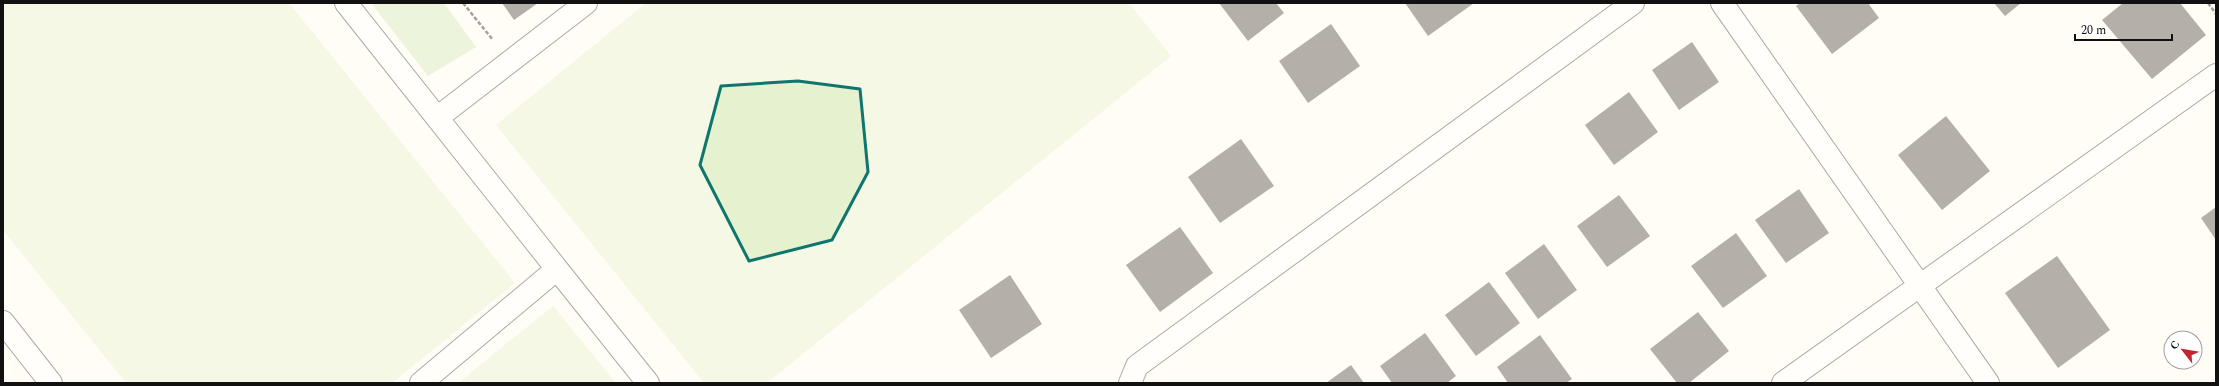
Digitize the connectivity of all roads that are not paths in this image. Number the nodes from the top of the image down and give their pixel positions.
1 (346, 3) edge
2 (586, 3) edge
3 (1633, 3) edge
4 (1722, 3) edge
5 (2216, 75) edge
6 (437, 118) junction
7 (557, 269) junction
8 (1919, 286) junction
9 (3, 322) edge
10 (50, 383) edge
11 (421, 383) edge
12 (648, 383) edge
13 (1130, 383) edge
14 (1783, 383) edge
15 (1988, 383) edge

1 - 6 street
2 - 6 street
3 - 13 street
4 - 8 street
5 - 8 street
6 - 7 street
7 - 11 street
7 - 12 street
8 - 14 street
8 - 15 street
9 - 10 street

